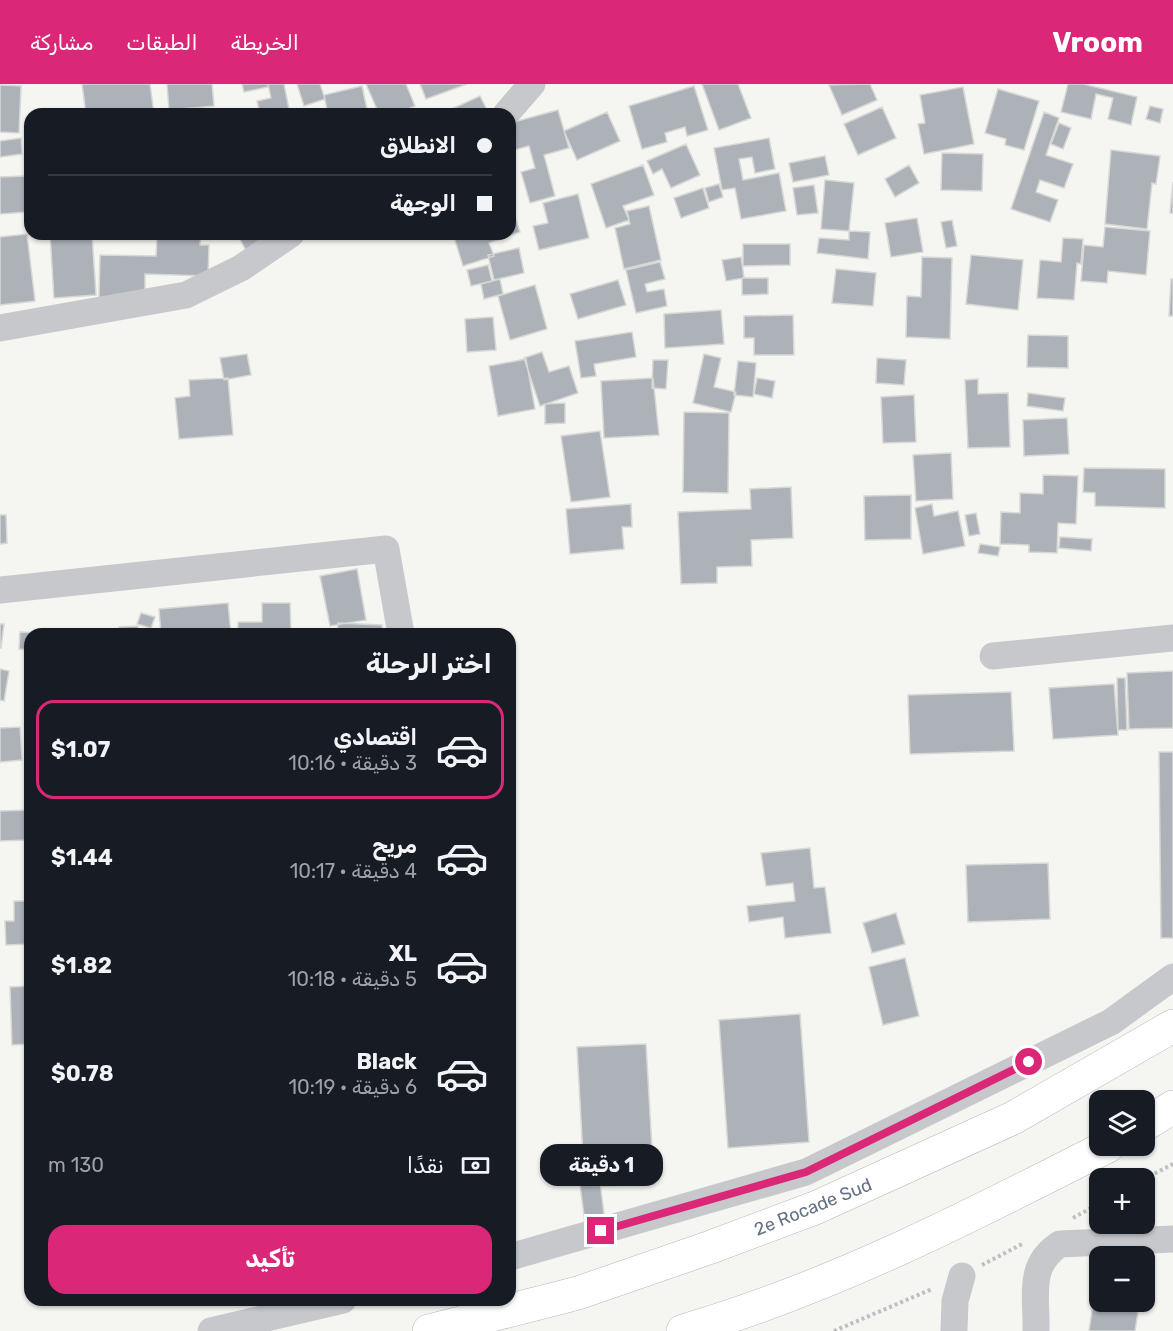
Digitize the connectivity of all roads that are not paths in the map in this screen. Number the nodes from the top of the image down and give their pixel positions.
1 (532, 84) edge
2 (511, 108) edge
3 (282, 240) edge
4 (0, 328) edge
5 (0, 590) edge
6 (400, 628) edge
7 (1173, 638) edge
8 (993, 656) dead end
9 (1173, 977) edge
10 (1173, 1026) edge
11 (1173, 1107) edge
12 (1155, 1118) edge
13 (1089, 1156) edge
14 (1173, 1239) edge
15 (516, 1255) edge
16 (962, 1276) dead end
17 (317, 1306) edge
18 (211, 1331) edge
19 (429, 1331) edge
20 (683, 1331) edge
21 (954, 1331) edge
22 (1036, 1331) edge

1 - 2 street
3 - 4 street
5 - 6 street
7 - 8 street
9 - 15 street
10 - 19 highway, 2e Rocade Sud
11 - 12 highway
13 - 20 highway
14 - 22 street
16 - 21 street
17 - 18 street

